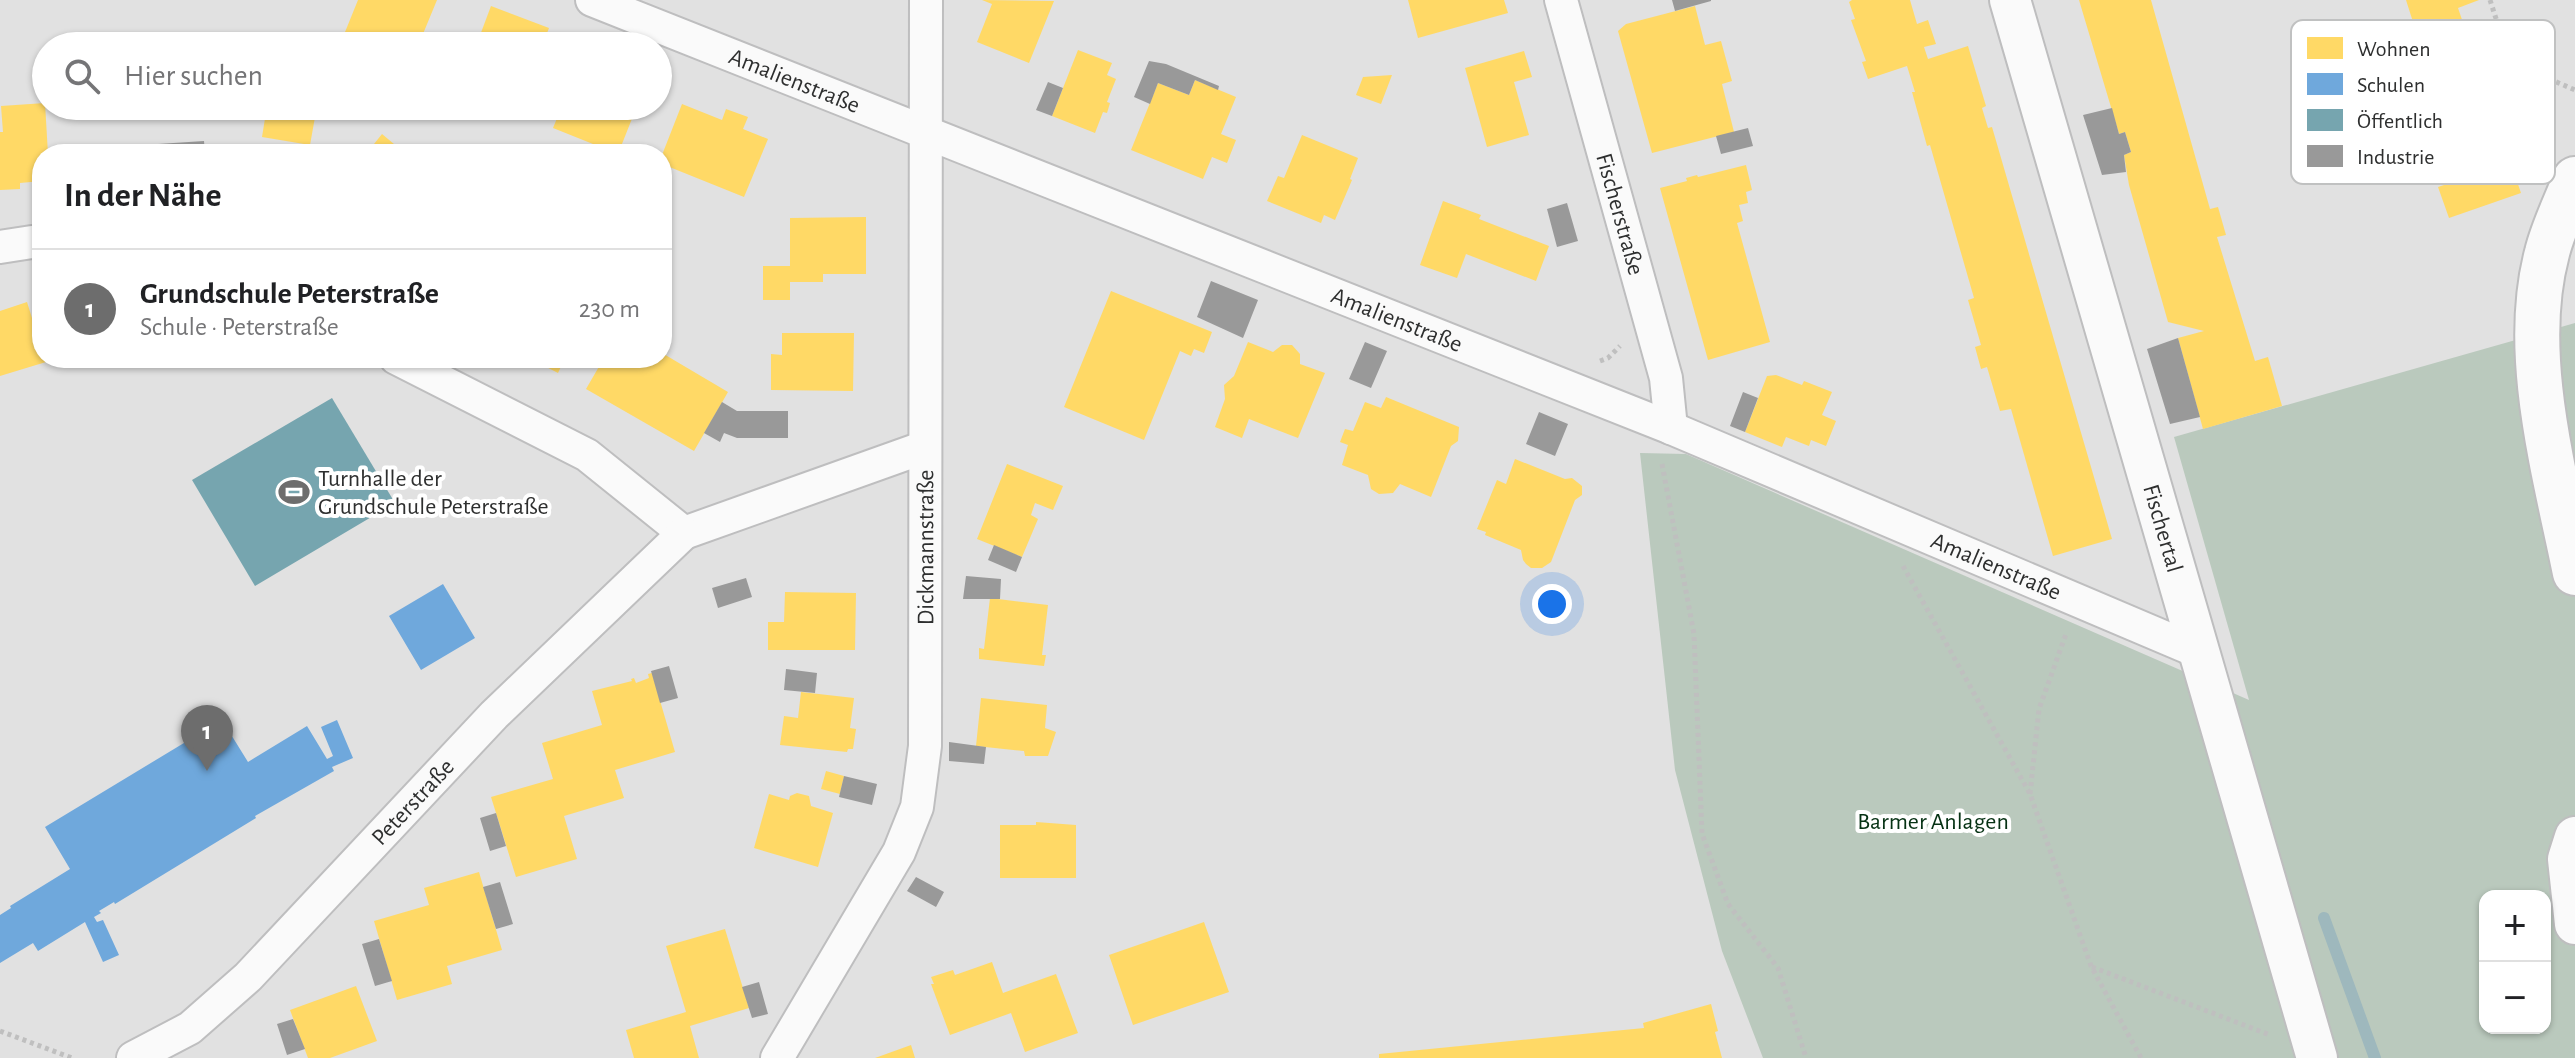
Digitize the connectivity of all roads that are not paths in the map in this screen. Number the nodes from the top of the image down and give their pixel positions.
1 (592, 0) edge
2 (926, 0) edge
3 (1561, 0) edge
4 (2010, 0) edge
5 (926, 132) junction
6 (2575, 179) edge
7 (32, 242) edge
8 (0, 247) edge
9 (416, 368) edge
10 (1671, 428) junction
11 (925, 447) junction
12 (684, 533) junction
13 (2575, 573) edge
14 (2199, 652) junction
15 (2575, 837) edge
16 (2575, 924) edge
17 (2316, 1055) edge
18 (133, 1058) edge
19 (777, 1058) edge

1 - 5 street, Amalienstraße
2 - 5 street, Dickmannstraße
3 - 10 street, Fischerstraße
4 - 14 street, Fischertal
5 - 10 street, Amalienstraße
5 - 11 street, Dickmannstraße
6 - 13 main road
7 - 8 street
9 - 12 street
10 - 14 street, Amalienstraße
11 - 12 street, Peterstraße
11 - 19 street, Dickmannstraße
12 - 18 street, Peterstraße
14 - 17 street, Fischertal
15 - 16 street

